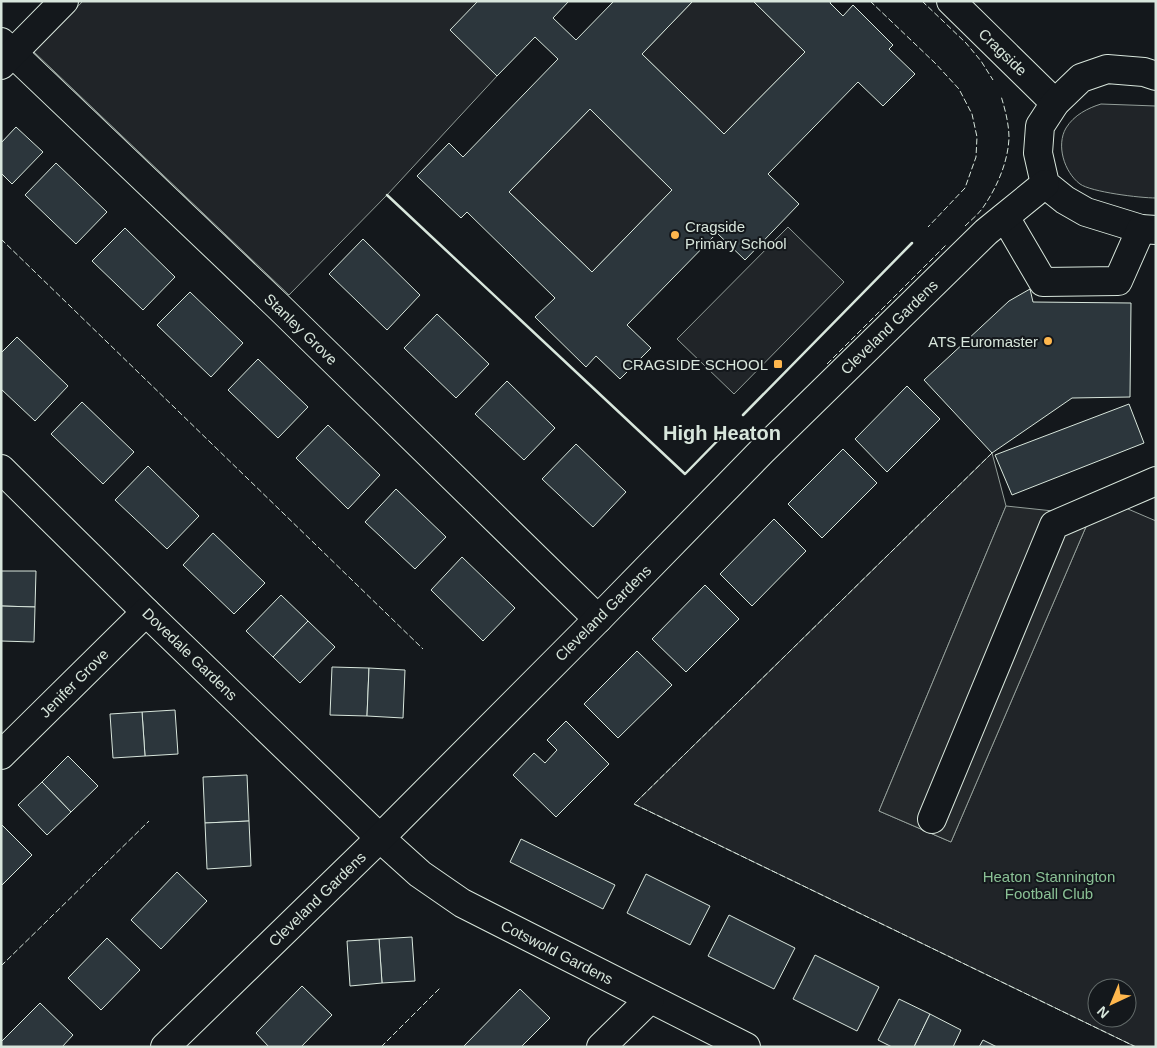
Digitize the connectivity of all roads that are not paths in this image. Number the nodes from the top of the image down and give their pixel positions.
1 (64, 1) edge
2 (951, 1) edge
3 (5, 54) edge
4 (1156, 76) edge
5 (1055, 103) junction
6 (1045, 184) junction
7 (1004, 217) junction
8 (1148, 229) edge
9 (1, 469) edge
10 (1156, 481) edge
11 (146, 612) junction
12 (598, 619) junction
13 (1, 755) edge
14 (932, 819) dead end
15 (380, 838) junction
16 (650, 999) junction
17 (165, 1047) edge
18 (601, 1047) edge
19 (746, 1047) edge

1 - 3 street
2 - 5 street, Cragside
3 - 12 street, Stanley Grove
4 - 5 street
5 - 6 street
6 - 7 street, Cleveland Gardens
6 - 8 street
7 - 8 street
7 - 12 street, Cleveland Gardens
9 - 11 street, Dovedale Gardens
10 - 14 street
11 - 13 street, Jenifer Grove
11 - 15 street, Dovedale Gardens
12 - 15 street, Cleveland Gardens
15 - 16 street, Cotswold Gardens
15 - 17 street, Cleveland Gardens
16 - 18 street
16 - 19 street, Cotswold Gardens

